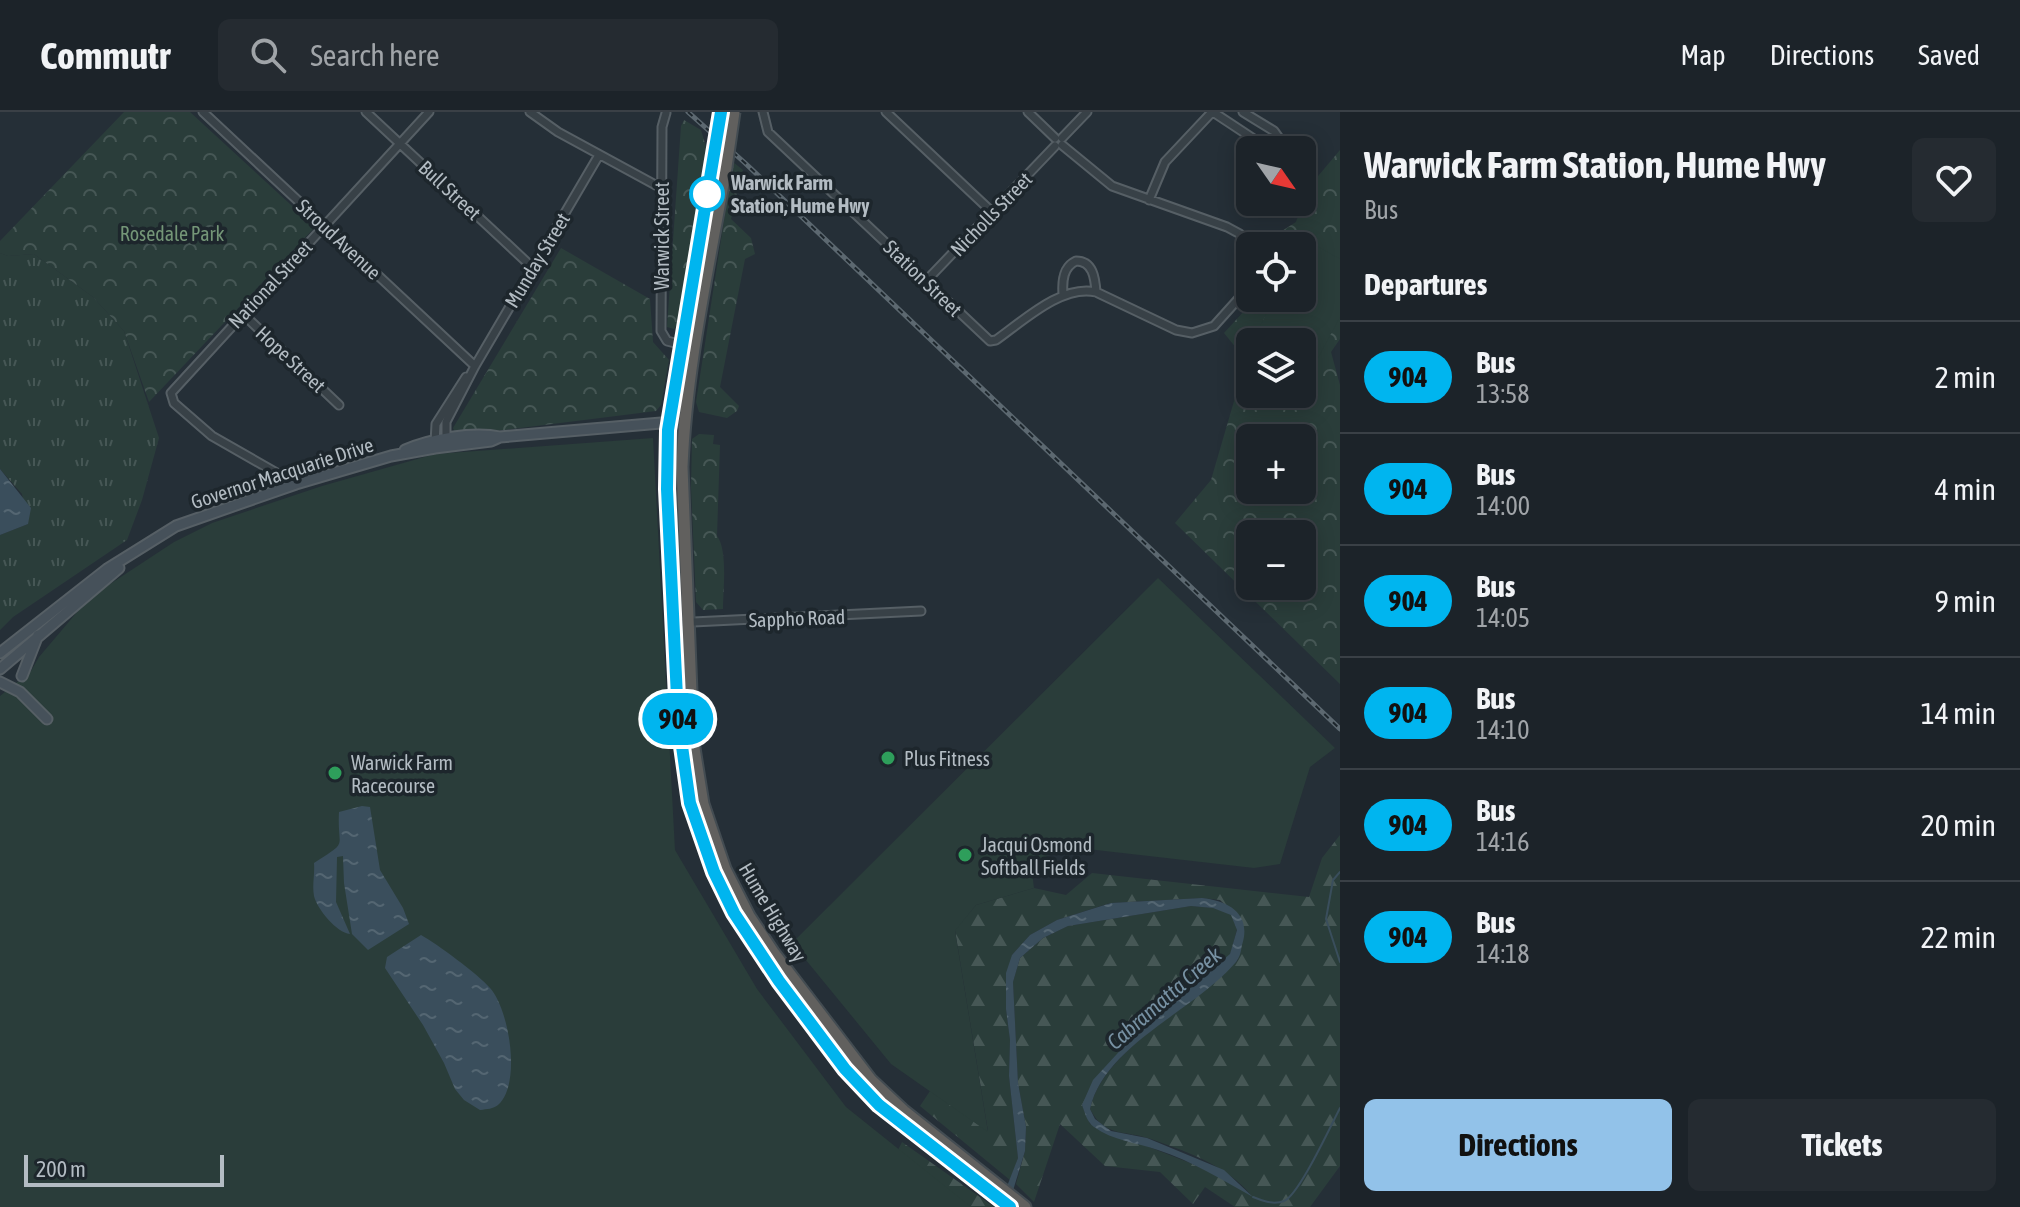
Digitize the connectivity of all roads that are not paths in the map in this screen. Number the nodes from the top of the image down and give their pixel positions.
1 (203, 112) edge
2 (366, 112) edge
3 (429, 112) edge
4 (530, 112) edge
5 (721, 112) edge
6 (734, 112) edge
7 (763, 112) edge
8 (886, 112) edge
9 (1028, 112) edge
10 (1087, 112) edge
11 (1212, 112) edge
12 (1243, 112) edge
13 (666, 113) edge
14 (1059, 142) junction
15 (400, 143) junction
16 (599, 155) junction
17 (661, 188) junction
18 (1149, 200) junction
19 (992, 212) junction
20 (324, 225) junction
21 (1236, 232) edge
22 (533, 268) junction
23 (926, 281) junction
24 (1096, 292) junction
25 (1063, 294) junction
26 (1236, 302) edge
27 (243, 314) junction
28 (683, 345) junction
29 (475, 366) junction
30 (339, 405) dead end
31 (668, 423) junction
32 (684, 424) junction
33 (446, 442) junction
34 (435, 444) junction
35 (296, 484) junction
36 (184, 525) junction
37 (921, 611) dead end
38 (687, 622) junction
39 (673, 623) junction
40 (38, 635) junction
41 (0, 653) edge
42 (0, 669) edge
43 (22, 676) dead end
44 (0, 682) edge
45 (47, 719) dead end
46 (783, 977) junction
47 (984, 1181) junction
48 (1010, 1207) edge
49 (1025, 1207) edge

1 - 20 street, Stroud Avenue
2 - 15 street, Bull Street
3 - 15 street, National Street
4 - 16 street
5 - 28 highway, Hume Highway, bridge
6 - 32 highway, Hume Highway, bridge
7 - 23 street, Station Street
8 - 19 street
9 - 14 street
10 - 14 street, Nicholls Street
11 - 12 street
11 - 18 street
13 - 17 street, Warwick Street
14 - 18 street
14 - 19 street, Nicholls Street
15 - 20 street, National Street
15 - 22 street, Bull Street
16 - 17 street
16 - 22 street, Munday Street
17 - 28 street, Warwick Street
18 - 21 street
19 - 23 street, Nicholls Street
20 - 27 street, National Street
20 - 29 street, Stroud Avenue
22 - 29 street, Munday Street
23 - 25 street, Station Street
24 - 25 street
24 - 25 street
24 - 26 street
27 - 30 street, Hope Street
27 - 35 street, National Street
28 - 31 highway, Hume Highway
29 - 33 street, Munday Street
29 - 34 street, Munday Street
31 - 32 main road, Governor Macquarie Drive
31 - 33 main road, Governor Macquarie Drive
31 - 39 highway, Hume Highway
32 - 38 highway, Hume Highway
33 - 34 main road, Governor Macquarie Drive
34 - 35 main road, Governor Macquarie Drive
35 - 36 main road, Governor Macquarie Drive
36 - 40 main road, Governor Macquarie Drive
36 - 41 main road, Governor Macquarie Drive
37 - 38 street, Sappho Road
38 - 39 street, Sappho Road
38 - 46 highway, Hume Highway
39 - 46 highway, Hume Highway
40 - 42 main road, Governor Macquarie Drive
40 - 43 main road
44 - 45 main road
46 - 47 highway, Hume Highway
47 - 48 highway, Hume Highway
47 - 49 highway, Hume Highway

